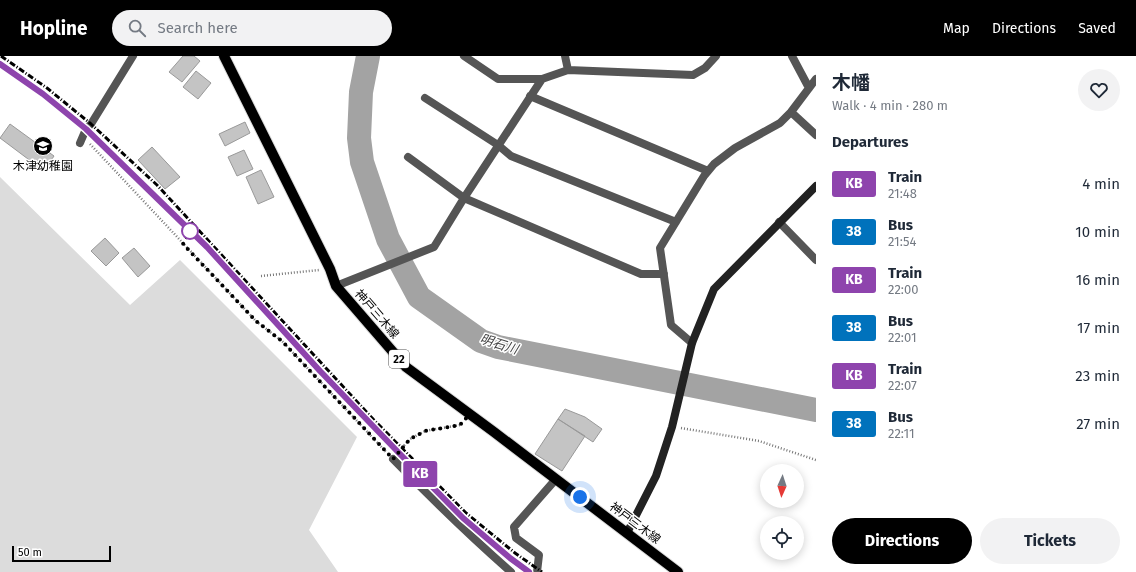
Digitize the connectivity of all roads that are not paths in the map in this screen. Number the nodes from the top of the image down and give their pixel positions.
1 (133, 56) edge
2 (224, 56) edge
3 (464, 56) edge
4 (566, 56) edge
5 (716, 56) edge
6 (792, 56) edge
7 (568, 70) junction
8 (542, 78) junction
9 (816, 79) edge
10 (809, 88) junction
11 (530, 96) junction
12 (425, 98) dead end
13 (791, 112) junction
14 (816, 135) edge
15 (82, 140) road end
16 (498, 145) junction
17 (408, 157) dead end
18 (708, 171) junction
19 (816, 186) edge
20 (464, 198) junction
21 (676, 222) junction
22 (779, 222) junction
23 (816, 260) edge
24 (664, 274) junction
25 (336, 286) junction
26 (692, 343) junction
27 (393, 459) road end
28 (556, 479) junction
29 (627, 533) junction
30 (511, 572) edge
31 (537, 572) edge
32 (678, 572) edge

1 - 15 street
2 - 25 main road, 神戸三木線 / 22
3 - 8 street
4 - 7 street
5 - 7 street
6 - 10 street
7 - 8 street
8 - 11 street
9 - 10 street
10 - 13 street
11 - 16 street
11 - 18 street
12 - 16 street
13 - 14 street
13 - 18 street
16 - 20 street
16 - 21 street
17 - 20 street
18 - 21 street
19 - 22 street
20 - 24 street
20 - 25 street
21 - 24 street
22 - 23 street
22 - 26 street
24 - 26 street
25 - 28 main road, 神戸三木線 / 22
26 - 29 street
27 - 30 street
28 - 29 main road, 神戸三木線 / 22
28 - 31 street
29 - 32 main road, 神戸三木線 / 22

